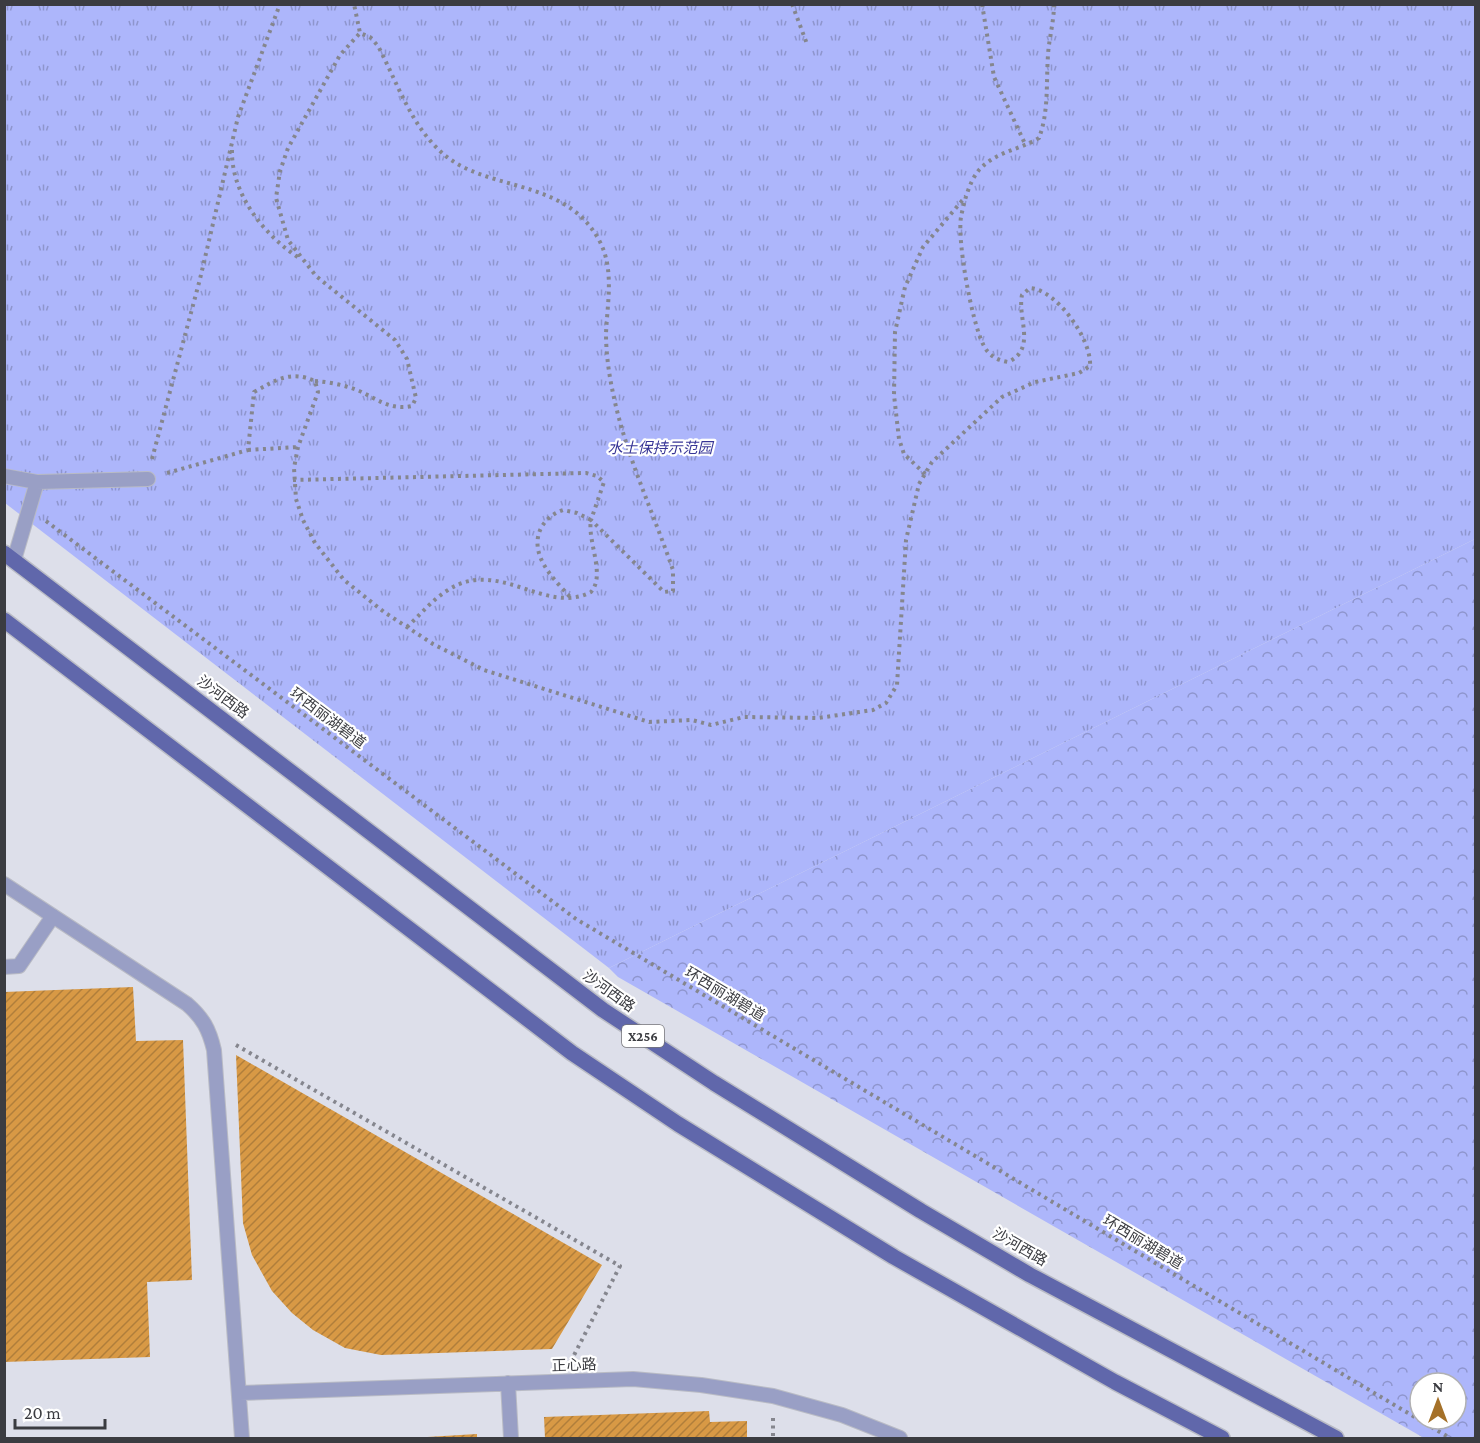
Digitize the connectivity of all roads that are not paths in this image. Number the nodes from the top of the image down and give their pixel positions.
1 (4, 476) edge
2 (148, 479) road end
3 (37, 482) junction
4 (9, 556) edge
5 (4, 620) edge
6 (4, 884) edge
7 (53, 916) junction
8 (4, 967) edge
9 (508, 1383) junction
10 (240, 1393) junction
11 (242, 1438) edge
12 (511, 1438) edge
13 (900, 1438) edge
14 (1222, 1438) edge
15 (1336, 1438) edge

1 - 3 lane
2 - 3 lane
3 - 4 lane
4 - 15 main road, 沙河西路 / X256
5 - 14 main road
6 - 7 lane
7 - 8 lane
7 - 10 lane
9 - 10 lane, 正心路
9 - 12 lane
9 - 13 lane, 正心路
10 - 11 lane

